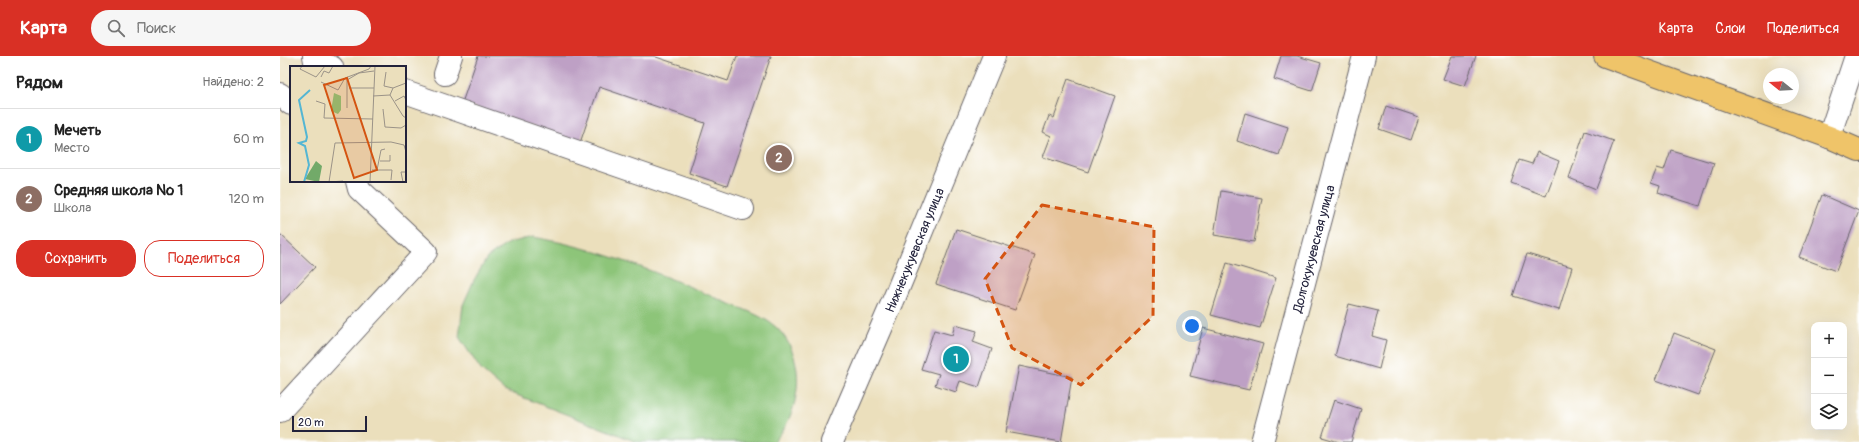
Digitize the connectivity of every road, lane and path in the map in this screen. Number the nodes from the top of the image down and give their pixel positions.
1 (314, 56) edge
2 (994, 56) edge
3 (1364, 56) edge
4 (1605, 56) edge
5 (1856, 56) edge
6 (329, 66) edge
7 (406, 92) edge
8 (280, 94) edge
9 (290, 103) edge
10 (1829, 137) junction
11 (1859, 150) edge
12 (357, 182) edge
13 (743, 209) dead end
14 (280, 411) edge
15 (832, 442) edge
16 (1262, 442) edge

1 - 6 street
2 - 15 street, Нижнекукуевская улица
3 - 16 street, Долгокукуевская улица
4 - 10 main road
5 - 10 street
7 - 13 street
8 - 9 street
10 - 11 main road
12 - 14 street

